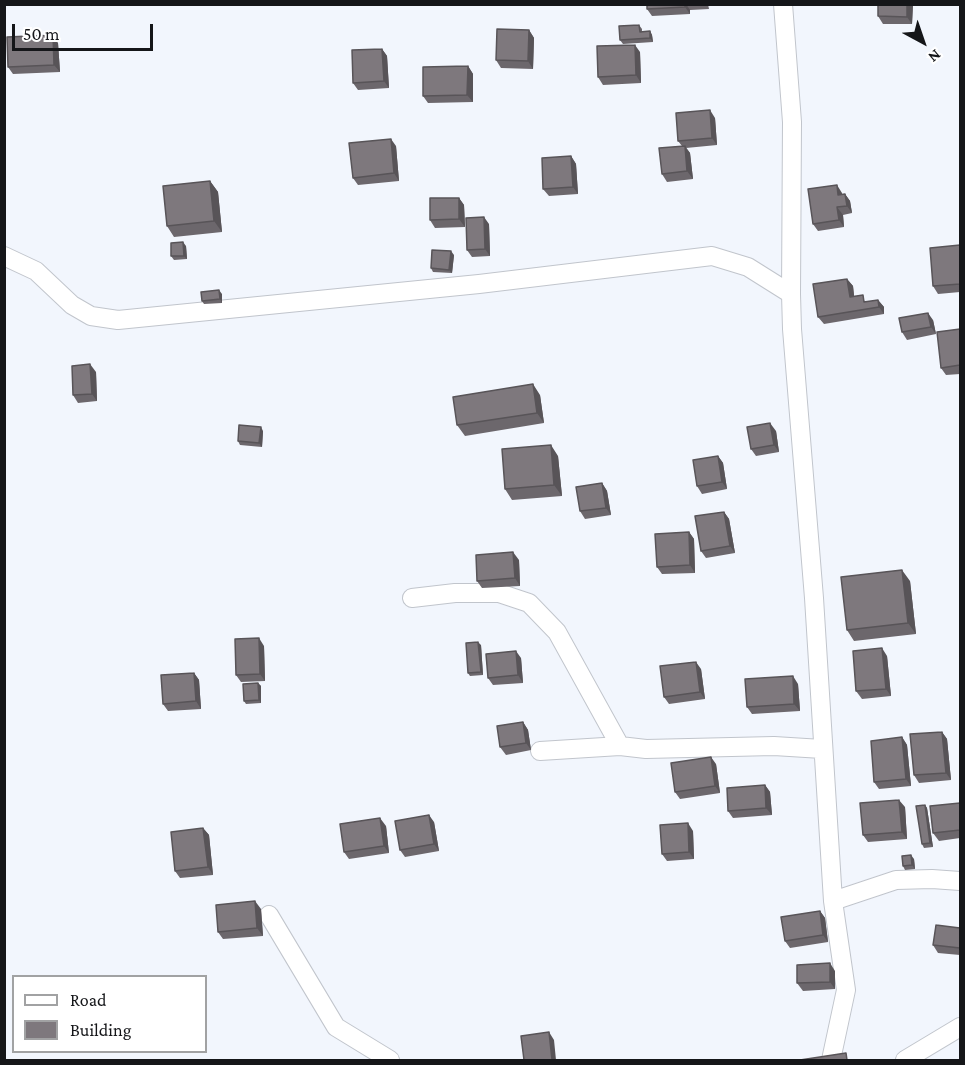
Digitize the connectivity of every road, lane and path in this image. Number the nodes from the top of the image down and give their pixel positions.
1 (783, 4) edge
2 (4, 256) edge
3 (791, 294) junction
4 (412, 597) dead end
5 (620, 746) junction
6 (822, 749) junction
7 (540, 752) dead end
8 (960, 881) edge
9 (833, 901) junction
10 (269, 915) dead end
11 (960, 1027) edge
12 (390, 1060) edge
13 (831, 1060) edge
14 (904, 1060) edge

1 - 3 street
2 - 3 street
3 - 6 street
4 - 5 street
5 - 6 street
5 - 7 street
6 - 9 street
8 - 9 street
9 - 13 street
10 - 12 street
11 - 14 street

